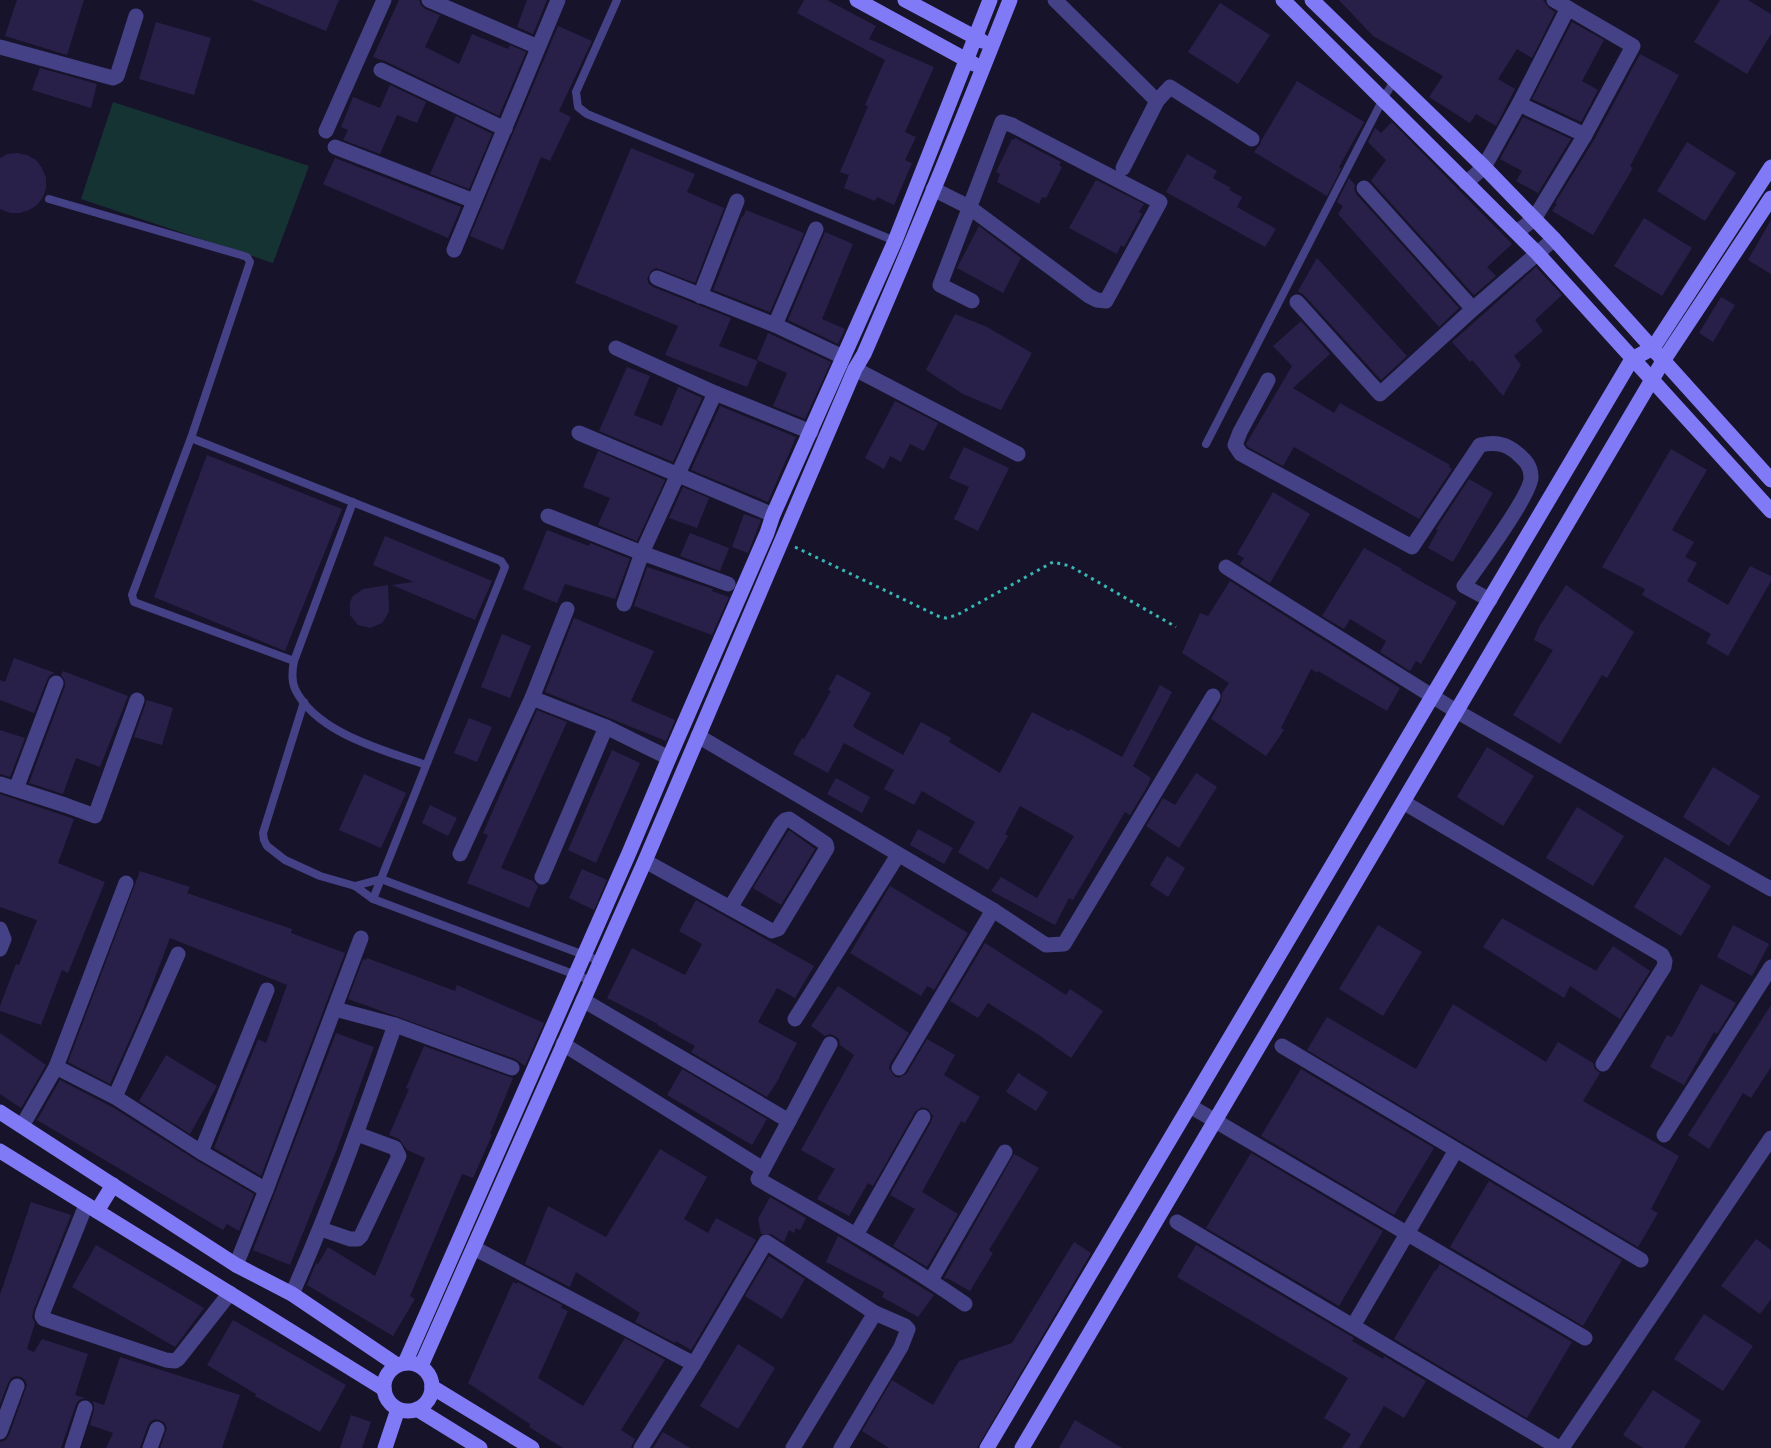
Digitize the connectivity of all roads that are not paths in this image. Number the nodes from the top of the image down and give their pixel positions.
1 (384, 0) edge
2 (429, 0) edge
3 (558, 0) edge
4 (616, 0) edge
5 (857, 0) edge
6 (905, 0) edge
7 (990, 0) edge
8 (1010, 0) edge
9 (1055, 0) edge
10 (1283, 0) edge
11 (1312, 0) edge
12 (1554, 0) edge
13 (1568, 8) junction
14 (136, 16) dead end
15 (974, 37) junction
16 (991, 46) junction
17 (0, 47) edge
18 (538, 47) junction
19 (966, 59) junction
20 (982, 68) junction
21 (381, 70) dead end
22 (1394, 81) junction
23 (1383, 99) junction
24 (1157, 101) junction
25 (1519, 104) junction
26 (505, 129) junction
27 (326, 131) dead end
28 (1585, 135) junction
29 (1252, 139) dead end
30 (335, 147) dead end
31 (1484, 167) junction
32 (1771, 167) edge
33 (1123, 168) dead end
34 (1466, 183) junction
35 (1364, 188) dead end
36 (933, 189) junction
37 (1771, 198) edge
38 (49, 199) dead end
39 (474, 201) junction
40 (737, 201) dead end
41 (969, 207) junction
42 (1534, 219) junction
43 (816, 229) dead end
44 (1516, 232) junction
45 (1554, 239) junction
46 (895, 241) junction
47 (454, 250) dead end
48 (1538, 253) junction
49 (657, 278) dead end
50 (700, 296) junction
51 (972, 301) dead end
52 (1298, 302) dead end
53 (1473, 309) junction
54 (775, 326) junction
55 (616, 348) dead end
56 (1653, 348) junction
57 (843, 357) junction
58 (1632, 359) junction
59 (1663, 361) junction
60 (855, 369) junction
61 (1268, 380) dead end
62 (1651, 381) junction
63 (715, 393) junction
64 (811, 432) junction
65 (579, 433) dead end
66 (191, 438) junction
67 (1206, 444) dead end
68 (1018, 454) dead end
69 (677, 476) junction
70 (1771, 480) edge
71 (353, 502) junction
72 (1771, 511) edge
73 (773, 515) junction
74 (548, 516) dead end
75 (642, 553) junction
76 (1226, 567) dead end
77 (728, 584) dead end
78 (1490, 600) junction
79 (624, 604) dead end
80 (567, 609) dead end
81 (294, 661) junction
82 (56, 682) dead end
83 (1213, 696) dead end
84 (1432, 696) junction
85 (532, 698) junction
86 (136, 700) dead end
87 (304, 702) junction
88 (1456, 711) junction
89 (606, 727) junction
90 (698, 736) junction
91 (669, 758) junction
92 (426, 765) junction
93 (0, 784) edge
94 (16, 789) junction
95 (1403, 802) junction
96 (460, 854) dead end
97 (898, 855) junction
98 (645, 861) junction
99 (542, 878) dead end
100 (381, 879) junction
101 (126, 883) dead end
102 (356, 886) junction
103 (1771, 889) edge
104 (373, 899) junction
105 (730, 908) junction
106 (993, 910) junction
107 (0, 928) edge
108 (361, 938) dead end
109 (0, 949) edge
110 (178, 954) dead end
111 (584, 955) junction
112 (600, 961) junction
113 (1771, 967) edge
114 (575, 974) junction
115 (592, 981) junction
116 (267, 990) dead end
117 (583, 1000) junction
118 (335, 1009) junction
119 (795, 1019) dead end
120 (395, 1026) junction
121 (563, 1044) junction
122 (830, 1044) dead end
123 (1282, 1046) dead end
124 (1603, 1064) dead end
125 (56, 1067) junction
126 (512, 1068) dead end
127 (899, 1068) dead end
128 (115, 1097) junction
129 (1190, 1106) junction
130 (0, 1112) edge
131 (923, 1117) dead end
132 (789, 1121) junction
133 (1214, 1122) junction
134 (22, 1126) junction
135 (357, 1134) junction
136 (1664, 1135) dead end
137 (1771, 1138) edge
138 (1456, 1150) junction
139 (0, 1151) edge
140 (201, 1152) junction
141 (1005, 1152) dead end
142 (763, 1169) junction
143 (112, 1185) junction
144 (266, 1190) junction
145 (92, 1208) junction
146 (1178, 1222) dead end
147 (321, 1229) junction
148 (1406, 1234) junction
149 (856, 1235) junction
150 (474, 1248) junction
151 (1641, 1260) dead end
152 (236, 1265) junction
153 (259, 1278) junction
154 (931, 1280) junction
155 (230, 1293) junction
156 (292, 1294) junction
157 (244, 1302) junction
158 (965, 1304) dead end
159 (875, 1313) junction
160 (1353, 1326) junction
161 (1585, 1338) dead end
162 (694, 1364) junction
163 (408, 1365) junction
164 (17, 1386) dead end
165 (432, 1386) junction
166 (384, 1389) junction
167 (85, 1408) dead end
168 (398, 1409) junction
169 (417, 1409) junction
170 (157, 1429) dead end
171 (0, 1432) edge
172 (72, 1448) edge
173 (150, 1448) edge
174 (385, 1448) edge
175 (480, 1448) edge
176 (532, 1448) edge
177 (640, 1448) edge
178 (793, 1448) edge
179 (841, 1448) edge
180 (987, 1448) edge
181 (1022, 1448) edge
182 (1560, 1448) edge

1 - 27 street
2 - 18 street
3 - 18 street
4 - 46 lane
5 - 19 street
6 - 15 street
7 - 15 street
8 - 16 street
9 - 24 street
10 - 23 street
11 - 22 street
12 - 13 street
13 - 25 street
13 - 28 street
14 - 17 street
15 - 16 street
15 - 19 street
16 - 20 street
18 - 26 street
19 - 20 street
19 - 46 street
20 - 36 street
21 - 26 street
22 - 23 lane
22 - 31 street
23 - 34 street
23 - 67 lane
24 - 29 street
24 - 33 street
25 - 28 street
25 - 31 street
26 - 39 street
28 - 42 street
30 - 39 street
31 - 34 street
31 - 42 street
32 - 56 street
34 - 44 street
35 - 53 street
36 - 41 street
36 - 60 street
37 - 59 street
38 - 66 lane
39 - 47 street
40 - 50 street
41 - 41 street
41 - 51 street
42 - 44 street
42 - 45 street
43 - 54 street
44 - 48 street
45 - 48 street
45 - 56 street
46 - 57 street
48 - 53 street
48 - 58 street
49 - 50 street
50 - 54 street
52 - 53 street
54 - 57 street
55 - 63 street
56 - 58 street
56 - 59 street
57 - 64 street
58 - 62 street
58 - 78 street
59 - 62 street
59 - 70 street
60 - 68 street
60 - 90 street
61 - 78 street
62 - 72 street
62 - 88 street
63 - 64 street
63 - 69 street
64 - 73 street
65 - 69 street
66 - 71 lane
66 - 81 lane
69 - 73 street
69 - 75 street
71 - 81 lane
71 - 92 lane
73 - 91 street
74 - 75 street
75 - 77 street
75 - 79 street
76 - 84 street
78 - 84 street
80 - 85 street
81 - 87 lane
82 - 94 street
83 - 106 street
84 - 88 street
84 - 129 street
85 - 89 street
85 - 96 street
86 - 94 street
87 - 92 lane
87 - 102 lane
88 - 95 street
88 - 103 street
89 - 91 street
89 - 99 street
90 - 97 street
90 - 98 street
91 - 111 street
92 - 100 lane
93 - 94 street
95 - 124 street
95 - 133 street
97 - 106 street
97 - 119 street
98 - 105 street
98 - 112 street
100 - 102 lane
100 - 104 lane
100 - 111 lane
101 - 125 street
102 - 104 lane
104 - 114 lane
105 - 105 street
106 - 127 street
107 - 109 street
108 - 118 street
110 - 128 street
111 - 112 lane
111 - 114 street
112 - 115 street
113 - 136 street
114 - 115 lane
114 - 163 street
115 - 117 street
116 - 140 street
117 - 121 street
117 - 132 street
118 - 120 street
118 - 144 street
120 - 126 street
120 - 135 street
121 - 142 street
121 - 150 street
122 - 132 street
123 - 138 street
125 - 128 street
125 - 134 street
128 - 140 street
129 - 133 street
129 - 180 street
130 - 134 street
131 - 149 street
132 - 142 street
133 - 148 street
133 - 181 street
134 - 143 street
135 - 147 street
135 - 147 street
137 - 182 street
138 - 148 street
138 - 151 street
139 - 145 street
140 - 144 street
141 - 154 street
142 - 149 street
143 - 145 street
143 - 152 street
144 - 152 street
145 - 155 street
145 - 155 street
146 - 160 street
147 - 156 street
148 - 160 street
148 - 161 street
149 - 154 street
150 - 162 street
150 - 163 street
152 - 153 street
153 - 156 street
153 - 157 street
154 - 158 street
155 - 157 street
156 - 163 street
157 - 166 street
159 - 162 street
159 - 178 street
159 - 179 street
160 - 182 street
162 - 177 street
163 - 165 street
163 - 166 street
164 - 171 street
165 - 169 street
165 - 176 street
166 - 168 street
167 - 172 street
168 - 169 street
168 - 174 street
169 - 175 street
170 - 173 street

